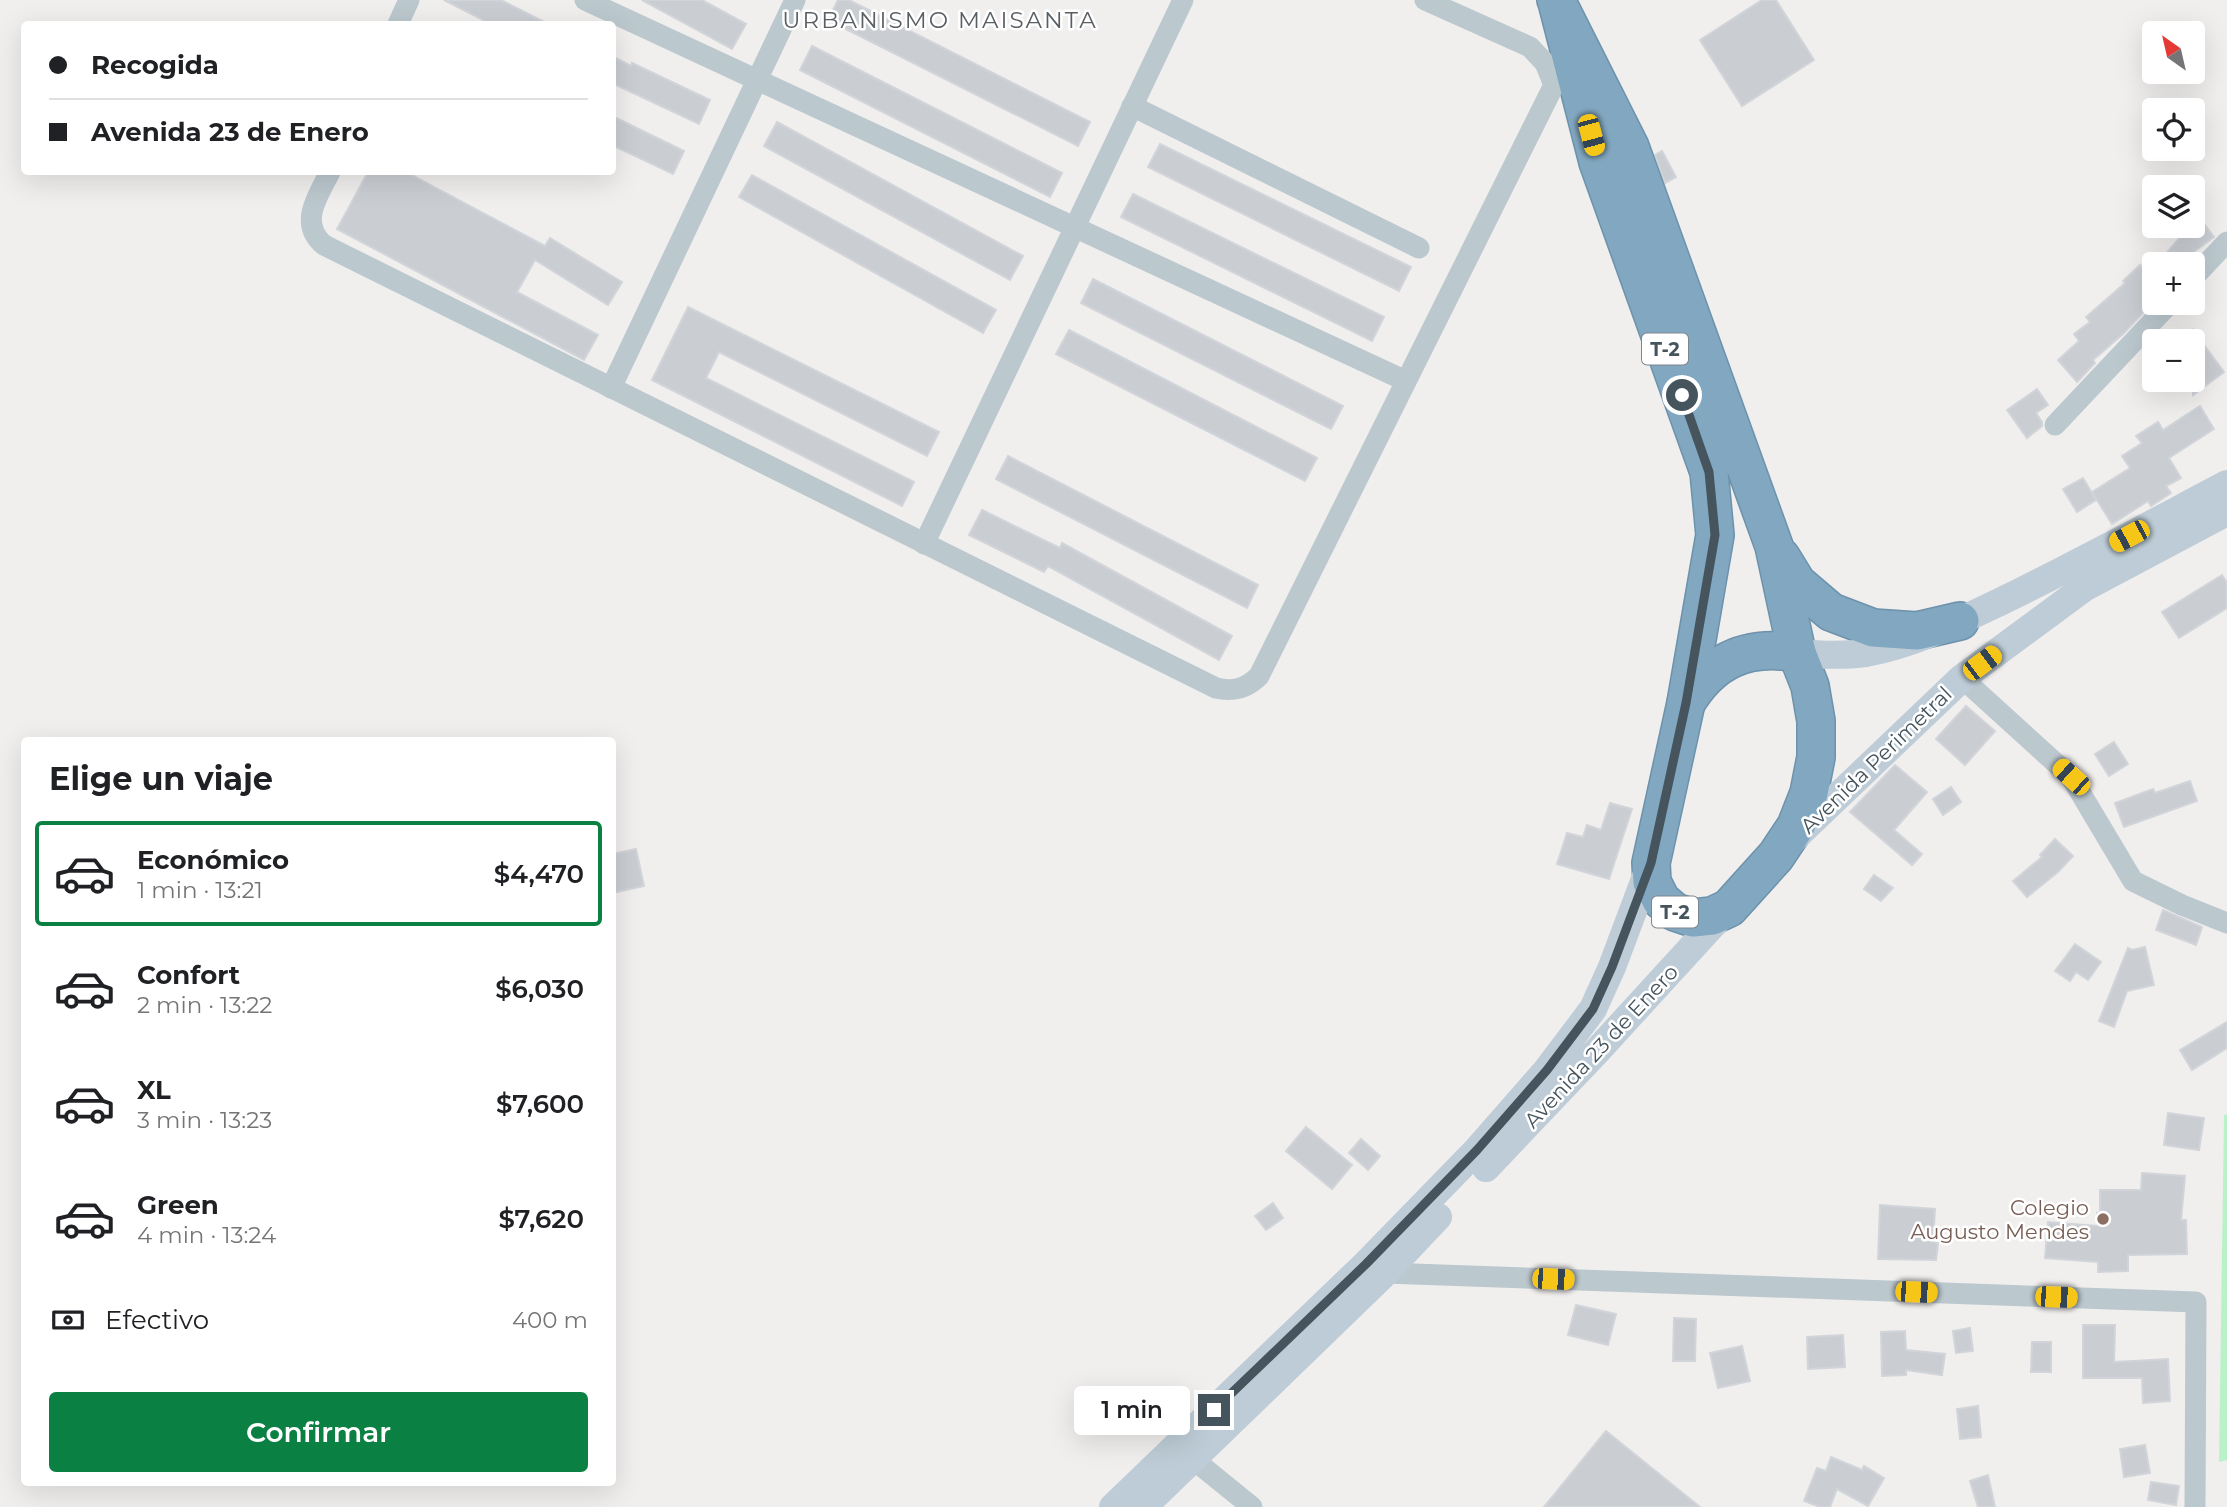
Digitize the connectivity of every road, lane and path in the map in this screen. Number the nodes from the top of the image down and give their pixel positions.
1 (409, 0) edge
2 (585, 0) edge
3 (795, 0) edge
4 (1183, 0) edge
5 (1425, 0) edge
6 (1557, 1) edge
7 (399, 21) edge
8 (757, 80) junction
9 (1132, 106) junction
10 (329, 175) edge
11 (1075, 227) junction
12 (2227, 242) edge
13 (1419, 248) dead end
14 (2205, 265) edge
15 (2159, 315) edge
16 (1406, 381) junction
17 (611, 388) junction
18 (2054, 425) dead end
19 (2227, 484) edge
20 (2227, 512) edge
21 (925, 544) junction
22 (1774, 545) junction
23 (1960, 621) junction
24 (1797, 653) junction
25 (1962, 678) junction
26 (1686, 703) junction
27 (1776, 856) junction
28 (1651, 863) junction
29 (1729, 908) junction
30 (2227, 923) edge
31 (1385, 1273) junction
32 (1193, 1459) junction
33 (1113, 1507) edge
34 (1143, 1507) edge
35 (1252, 1507) edge
36 (2195, 1507) edge

1 - 7 street
2 - 8 street
3 - 8 street
4 - 9 street
5 - 16 street
6 - 22 highway, T-2
6 - 26 highway, T-2
8 - 11 street
8 - 17 street
9 - 11 street
9 - 13 street
10 - 17 street
11 - 16 street
11 - 21 street
12 - 14 street
15 - 18 street
16 - 21 street
17 - 21 street
19 - 23 main road
20 - 25 main road, Avenida Perimetral
22 - 23 highway, T-2
22 - 24 highway, T-2
23 - 24 main road
24 - 26 highway, T-2
24 - 27 highway, T-2
25 - 27 main road, Avenida Perimetral
25 - 30 street
26 - 28 highway, T-2
27 - 29 highway, T-2
28 - 29 highway, T-2
28 - 33 main road, Avenida 23 de Enero / T-2
29 - 31 main road, Avenida 23 de Enero / T-2
31 - 32 main road, Avenida 23 de Enero / T-2
31 - 36 street
32 - 34 main road, Avenida 23 de Enero / T-2
32 - 35 street

